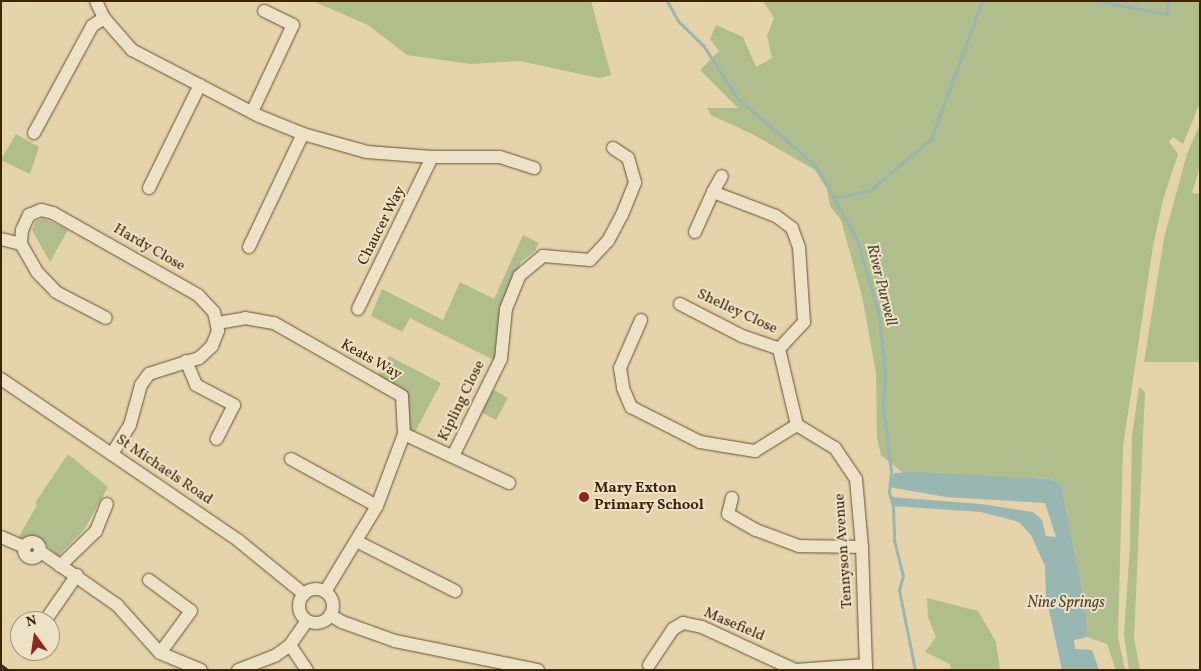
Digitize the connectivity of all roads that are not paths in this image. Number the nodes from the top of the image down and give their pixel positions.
1 (96, 1) edge
2 (264, 12) dead end
3 (104, 18) junction
4 (200, 85) junction
5 (252, 112) junction
6 (34, 133) dead end
7 (303, 134) junction
8 (613, 148) dead end
9 (432, 157) junction
10 (534, 168) dead end
11 (722, 176) dead end
12 (149, 188) dead end
13 (713, 192) junction
14 (695, 232) dead end
15 (1, 239) edge
16 (21, 244) junction
17 (248, 247) dead end
18 (680, 304) dead end
19 (358, 309) dead end
20 (106, 318) dead end
21 (641, 320) dead end
22 (218, 323) junction
23 (780, 349) junction
24 (186, 361) junction
25 (1, 379) edge
26 (797, 425) junction
27 (404, 434) junction
28 (217, 439) dead end
29 (112, 454) junction
30 (453, 456) junction
31 (291, 459) dead end
32 (509, 483) dead end
33 (732, 498) dead end
34 (107, 504) dead end
35 (377, 506) junction
36 (1, 537) edge
37 (358, 542) junction
38 (862, 547) junction
39 (60, 566) junction
40 (77, 575) junction
41 (149, 580) dead end
42 (455, 591) dead end
43 (325, 592) junction
44 (304, 594) junction
45 (52, 611) edge
46 (330, 615) junction
47 (307, 621) junction
48 (290, 645) junction
49 (160, 653) junction
50 (649, 665) dead end
51 (866, 667) edge
52 (201, 670) edge
53 (238, 670) edge
54 (307, 670) edge
55 (538, 670) edge
56 (795, 670) edge

1 - 3 street
2 - 5 street
3 - 4 street
3 - 6 street
4 - 5 street
4 - 12 street
5 - 7 street
7 - 9 street
7 - 17 street
8 - 30 street, Kipling Close
9 - 10 street
9 - 19 street, Chaucer Way
11 - 13 street
13 - 14 street
13 - 23 street
15 - 16 street
16 - 20 street
16 - 22 street, Hardy Close
18 - 23 street, Shelley Close
21 - 26 street
22 - 24 street
22 - 27 street, Keats Way
23 - 26 street
24 - 28 street
24 - 29 street
25 - 29 street, St Michaels Road
26 - 38 street, Tennyson Avenue
27 - 30 street, Kipling Close
27 - 35 street, Keats Way
29 - 44 street, St Michaels Road
30 - 32 street, Kipling Close
31 - 35 street
33 - 38 street
34 - 39 street
35 - 37 street, Keats Way
36 - 39 street
37 - 42 street
37 - 43 street, Keats Way
38 - 51 street, Tennyson Avenue
39 - 40 street
40 - 45 street
40 - 49 street
41 - 49 street
43 - 44 street
43 - 46 street
44 - 47 street
46 - 47 street
46 - 55 street
47 - 48 street
48 - 53 street
48 - 54 street
49 - 52 street
50 - 56 street, Masefield
51 - 56 street, Masefield

